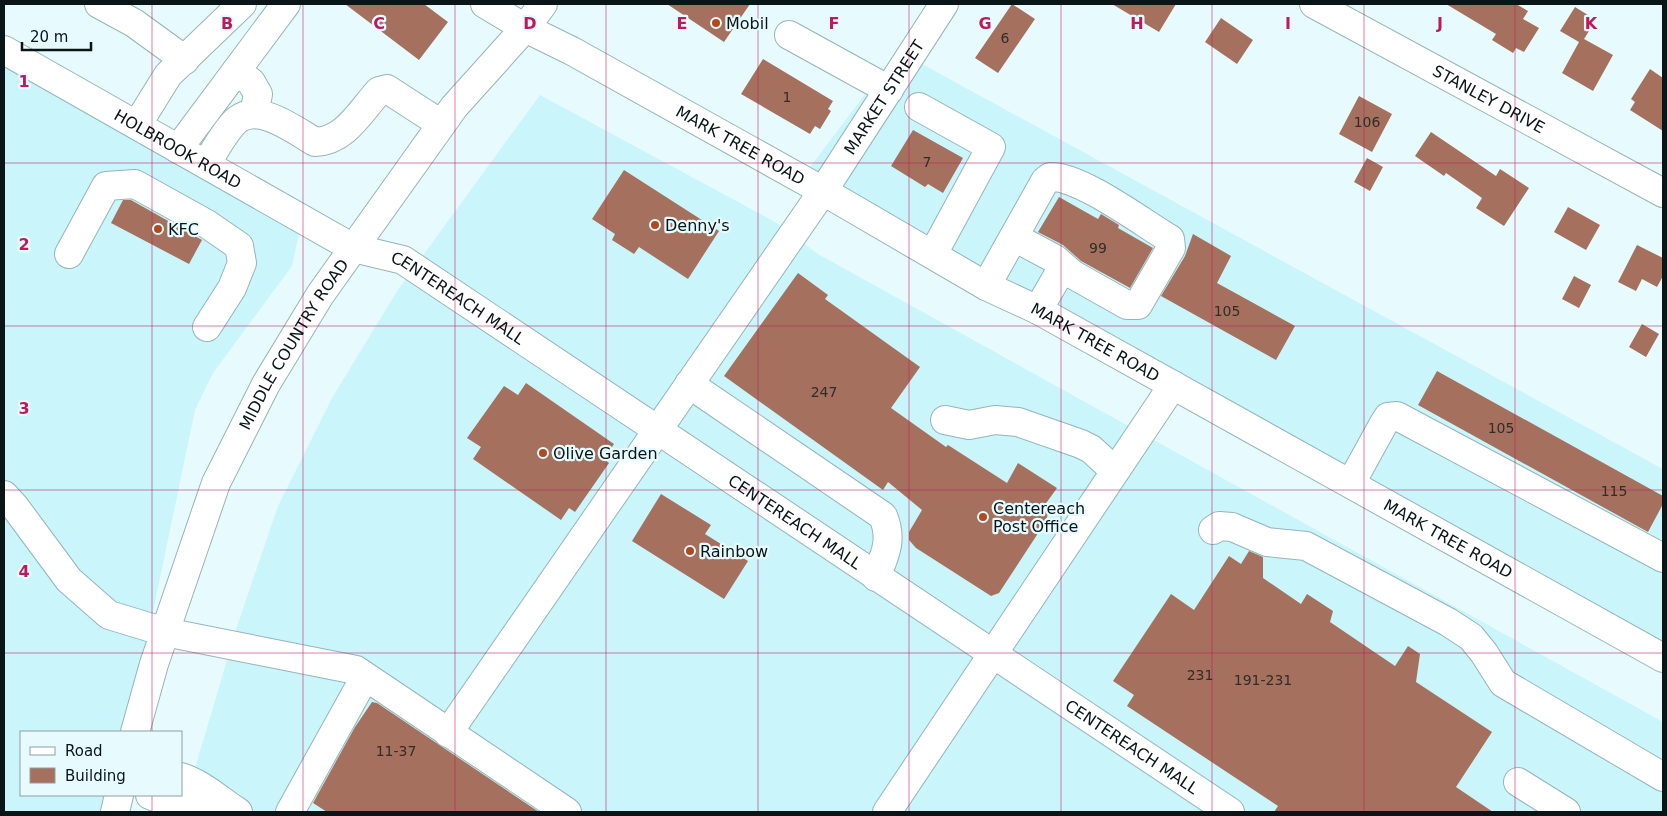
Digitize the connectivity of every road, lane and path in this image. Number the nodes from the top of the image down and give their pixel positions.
1 (99, 4) edge
2 (241, 4) edge
3 (286, 4) edge
4 (485, 4) edge
5 (543, 4) edge
6 (944, 4) edge
7 (1314, 4) edge
8 (525, 28) junction
9 (789, 35) dead end
10 (4, 50) edge
11 (184, 60) junction
12 (236, 72) junction
13 (889, 90) junction
14 (919, 107) dead end
15 (254, 114) junction
16 (441, 124) junction
17 (137, 125) junction
18 (178, 149) junction
19 (206, 164) junction
20 (823, 191) junction
21 (1663, 193) edge
22 (1014, 237) junction
23 (353, 248) junction
24 (69, 254) dead end
25 (933, 254) junction
26 (1072, 274) junction
27 (986, 286) junction
28 (1038, 310) junction
29 (207, 328) dead end
30 (690, 384) junction
31 (1173, 385) junction
32 (945, 420) dead end
33 (658, 430) junction
34 (1115, 471) junction
35 (1351, 483) junction
36 (4, 496) edge
37 (1213, 530) dead end
38 (1663, 558) edge
39 (876, 577) junction
40 (165, 632) junction
41 (1660, 649) edge
42 (993, 656) junction
43 (365, 677) junction
44 (135, 731) edge
45 (448, 732) junction
46 (182, 777) edge
47 (1663, 777) edge
48 (1518, 782) dead end
49 (119, 796) edge
50 (152, 796) edge
51 (225, 807) edge
52 (115, 812) edge
53 (290, 812) edge
54 (567, 812) edge
55 (887, 812) edge
56 (1230, 812) edge
57 (1566, 812) edge

1 - 11 street
2 - 11 street
3 - 12 street
4 - 8 street, MARK TREE ROAD
5 - 8 street, MIDDLE COUNTRY ROAD
6 - 13 street, MARKET STREET
7 - 21 street, STANLEY DRIVE
8 - 16 street, MIDDLE COUNTRY ROAD
8 - 20 street, MARK TREE ROAD
9 - 13 street
10 - 17 street, HOLBROOK ROAD
11 - 17 street
12 - 15 street
12 - 18 street
13 - 20 street, MARKET STREET
14 - 25 street
15 - 16 street
15 - 19 street
16 - 23 street, MIDDLE COUNTRY ROAD
17 - 18 street, HOLBROOK ROAD
18 - 19 street, HOLBROOK ROAD
19 - 23 street, HOLBROOK ROAD
20 - 25 street, MARK TREE ROAD
20 - 30 street, MARKET STREET
22 - 26 street
22 - 26 street
22 - 27 street
23 - 33 street, CENTEREACH MALL
23 - 40 street, MIDDLE COUNTRY ROAD
24 - 29 street
25 - 27 street, MARK TREE ROAD
26 - 28 street
27 - 28 street, MARK TREE ROAD
28 - 31 street, MARK TREE ROAD
30 - 33 street, MARKET STREET
30 - 39 street
31 - 34 street
31 - 35 street, MARK TREE ROAD
32 - 34 street
33 - 39 street, CENTEREACH MALL
33 - 45 street, MARKET STREET
34 - 42 street
35 - 38 street
35 - 41 street, MARK TREE ROAD
36 - 40 street
37 - 47 street
39 - 42 street, CENTEREACH MALL
40 - 43 street
40 - 44 street, MIDDLE COUNTRY ROAD
42 - 55 street
42 - 56 street, CENTEREACH MALL
43 - 45 street
43 - 53 street
45 - 54 street
46 - 51 street
48 - 57 street
49 - 52 street
50 - 51 street

